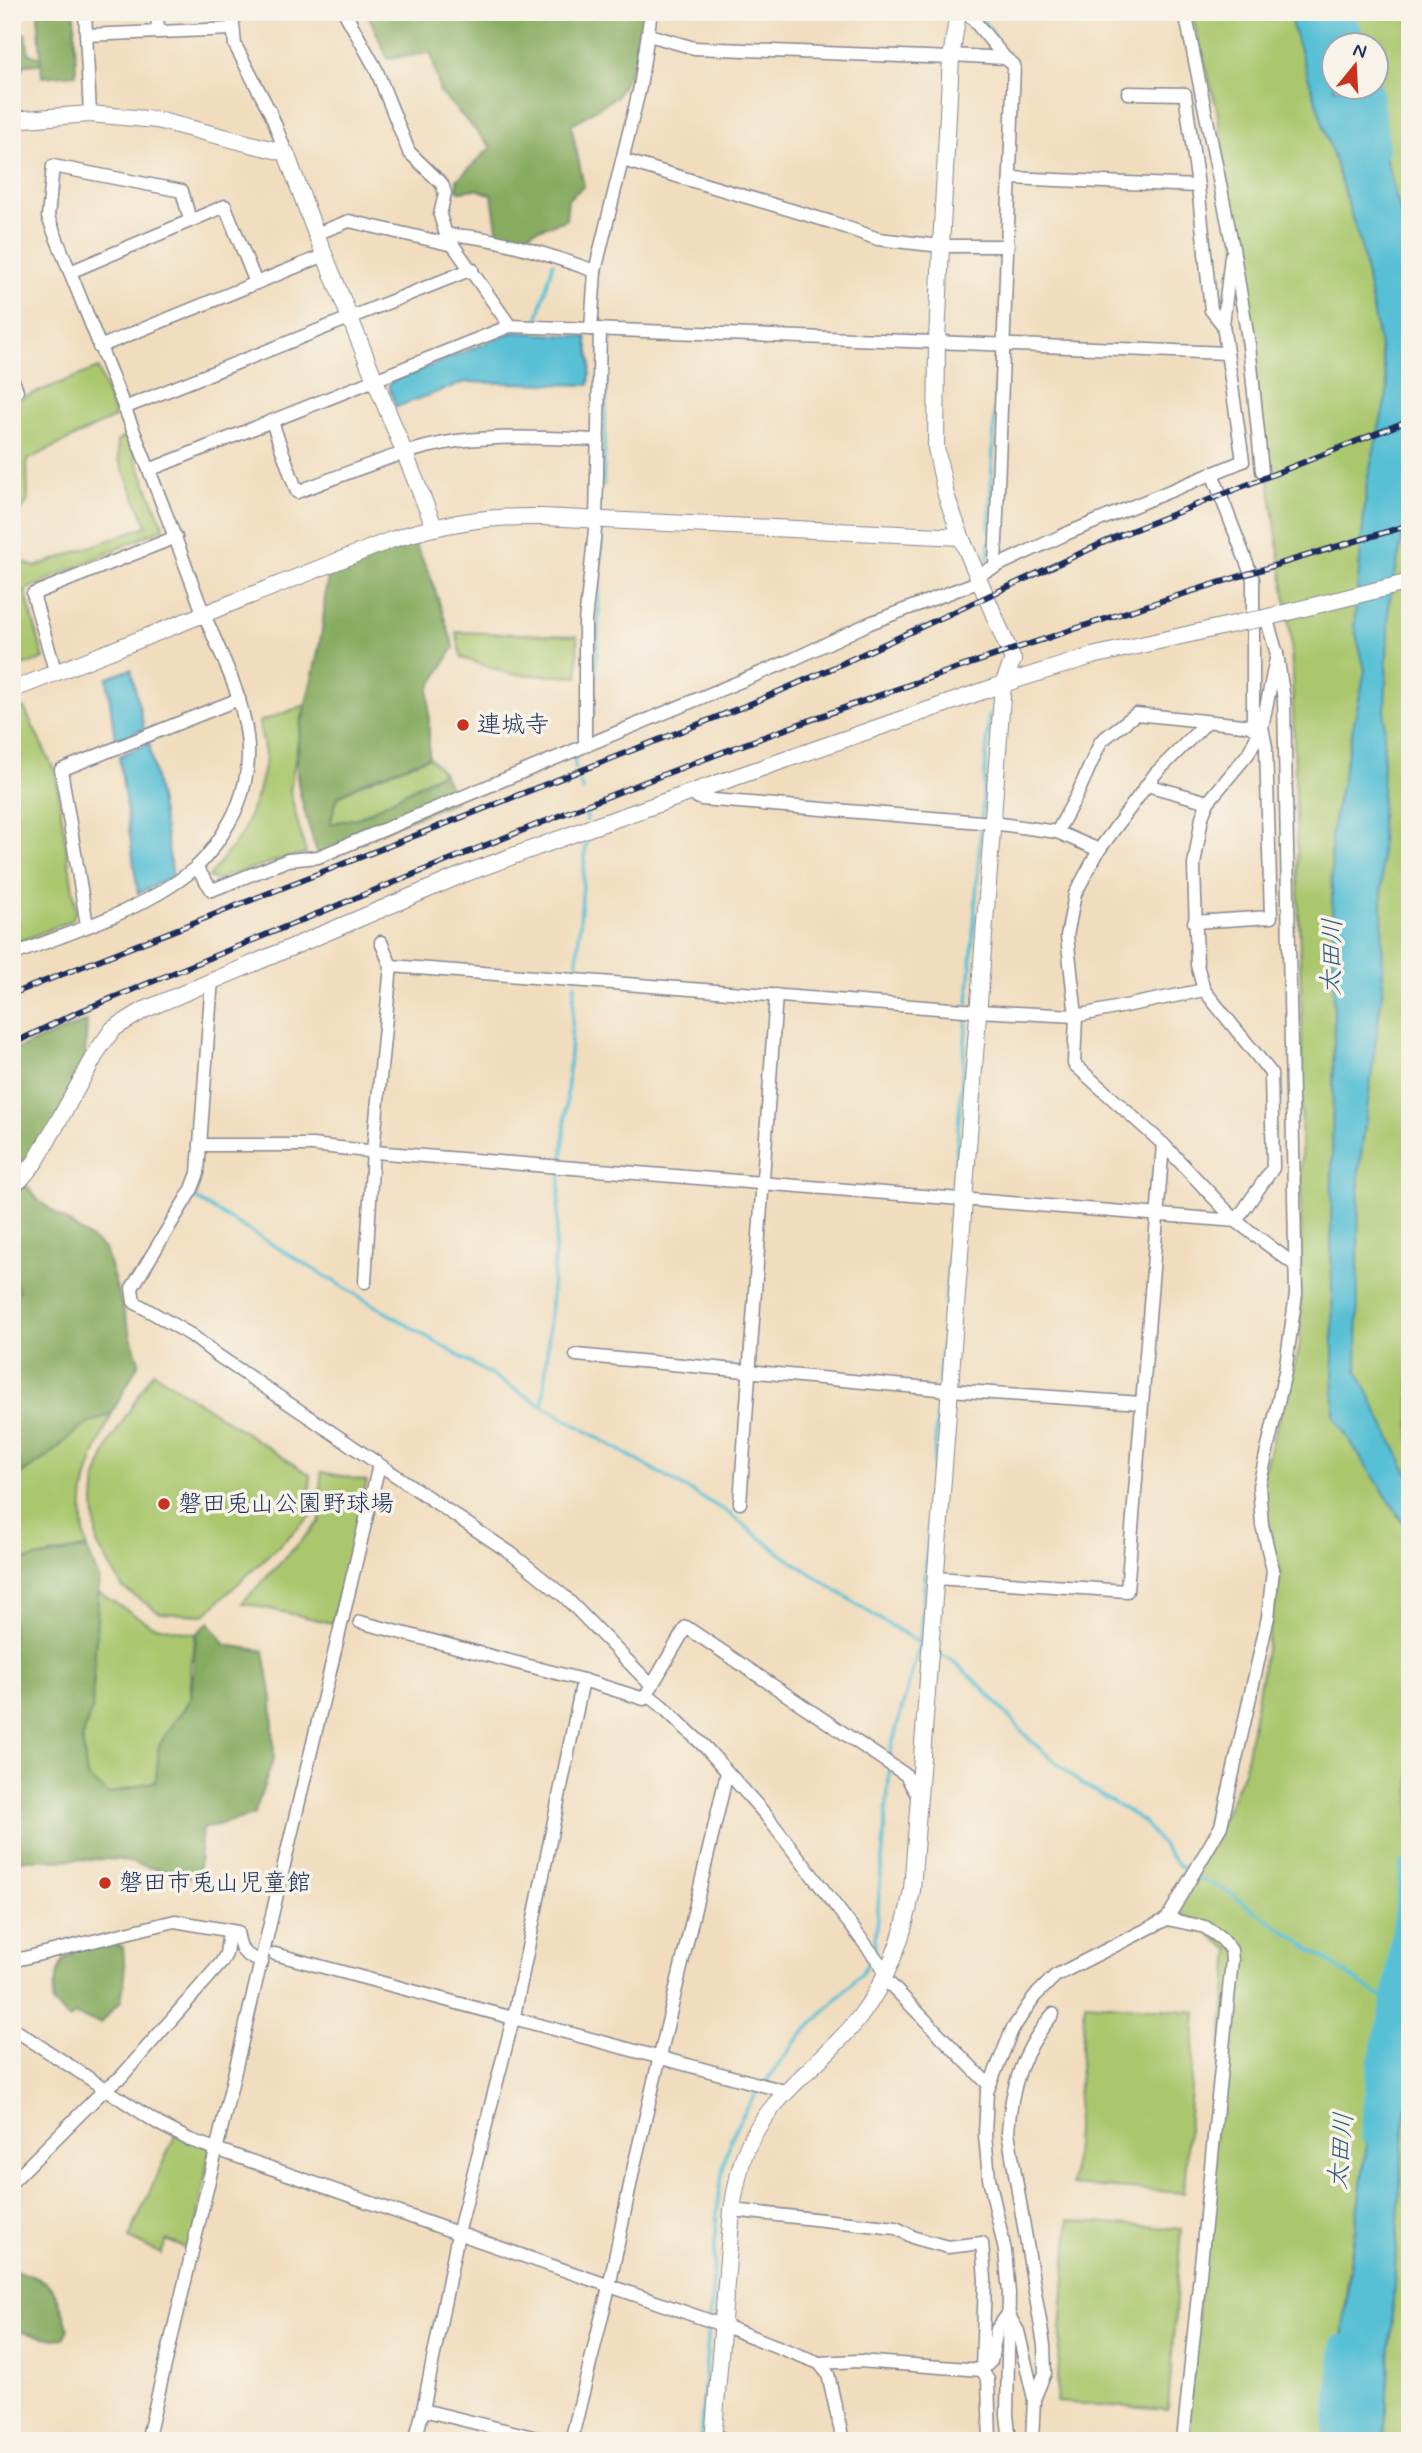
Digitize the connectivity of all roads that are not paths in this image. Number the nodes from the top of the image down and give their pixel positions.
1 (85, 12) edge
2 (157, 12) edge
3 (232, 12) edge
4 (651, 12) edge
5 (958, 12) edge
6 (967, 12) edge
7 (1185, 12) edge
8 (345, 13) edge
9 (233, 29) junction
10 (158, 31) junction
11 (86, 35) junction
12 (649, 36) junction
13 (951, 56) junction
14 (1004, 58) junction
15 (1128, 93) dead end
16 (90, 114) junction
17 (12, 120) edge
18 (286, 153) junction
19 (622, 160) junction
20 (1010, 178) junction
21 (1198, 186) junction
22 (190, 220) junction
23 (316, 234) junction
24 (450, 240) junction
25 (941, 246) junction
26 (1007, 246) junction
27 (1233, 248) junction
28 (324, 255) junction
29 (472, 269) junction
30 (595, 271) junction
31 (69, 272) junction
32 (256, 283) junction
33 (350, 317) junction
34 (510, 326) junction
35 (1223, 326) junction
36 (595, 329) junction
37 (937, 342) junction
38 (1004, 345) junction
39 (99, 347) junction
40 (1227, 353) junction
41 (12, 378) edge
42 (375, 381) junction
43 (12, 393) edge
44 (124, 408) junction
45 (272, 422) junction
46 (598, 440) junction
47 (404, 453) junction
48 (149, 470) junction
49 (1262, 471) dead end
50 (1212, 473) junction
51 (596, 521) junction
52 (433, 526) junction
53 (176, 537) junction
54 (961, 537) junction
55 (995, 567) junction
56 (979, 578) junction
57 (1410, 582) edge
58 (204, 615) junction
59 (1256, 619) junction
60 (1277, 654) junction
61 (1013, 660) junction
62 (1043, 673) junction
63 (56, 674) junction
64 (1003, 684) junction
65 (12, 690) edge
66 (239, 699) junction
67 (1207, 722) junction
68 (1258, 727) junction
69 (585, 745) junction
70 (1147, 785) junction
71 (689, 793) junction
72 (1208, 802) junction
73 (993, 823) junction
74 (1057, 832) junction
75 (1099, 850) junction
76 (196, 867) junction
77 (1194, 922) junction
78 (88, 925) junction
79 (381, 942) dead end
80 (12, 954) edge
81 (390, 966) junction
82 (212, 979) junction
83 (1204, 990) junction
84 (776, 995) junction
85 (977, 1011) junction
86 (1076, 1016) junction
87 (200, 1144) junction
88 (1163, 1144) junction
89 (373, 1151) junction
90 (762, 1184) junction
91 (12, 1185) edge
92 (964, 1198) junction
93 (1156, 1214) junction
94 (1236, 1221) junction
95 (1295, 1265) junction
96 (365, 1282) dead end
97 (576, 1355) dead end
98 (748, 1371) junction
99 (949, 1390) junction
100 (1141, 1403) junction
101 (379, 1465) junction
102 (740, 1503) dead end
103 (936, 1578) junction
104 (360, 1622) dead end
105 (583, 1680) junction
106 (649, 1690) junction
107 (727, 1773) junction
108 (919, 1799) junction
109 (1167, 1919) junction
110 (229, 1932) junction
111 (275, 1954) dead end
112 (12, 1961) edge
113 (262, 1962) junction
114 (884, 1979) junction
115 (1053, 2014) dead end
116 (514, 2018) junction
117 (12, 2028) edge
118 (660, 2057) junction
119 (989, 2085) junction
120 (105, 2089) junction
121 (788, 2092) junction
122 (217, 2150) junction
123 (12, 2182) edge
124 (732, 2210) junction
125 (458, 2234) junction
126 (609, 2287) junction
127 (1008, 2314) junction
128 (722, 2325) junction
129 (818, 2363) junction
130 (982, 2370) junction
131 (1034, 2399) junction
132 (424, 2410) junction
133 (718, 2438) edge
134 (147, 2441) edge
135 (415, 2441) edge
136 (549, 2441) edge
137 (571, 2441) edge
138 (843, 2441) edge
139 (990, 2441) edge
140 (1010, 2441) edge
141 (1032, 2441) edge
142 (1184, 2441) edge

1 - 11 street
2 - 10 street
3 - 9 street
4 - 12 street
5 - 13 street
6 - 14 street
7 - 27 street
8 - 24 street
9 - 10 street
9 - 18 street
10 - 11 street
11 - 16 street
12 - 13 street
12 - 19 street
13 - 14 street
13 - 25 street
14 - 20 street
15 - 21 street
16 - 17 street
16 - 18 street
18 - 23 street
19 - 25 street
19 - 30 street
20 - 21 street
20 - 26 street
21 - 35 street
22 - 31 street
22 - 31 street
22 - 32 street
23 - 24 street
23 - 28 street
24 - 29 street
24 - 30 street
25 - 26 street
25 - 37 street
26 - 38 street
27 - 35 street
27 - 49 street
28 - 32 street
28 - 33 street
29 - 33 street
29 - 34 street
30 - 36 street
31 - 39 street
32 - 39 street
33 - 42 street
33 - 44 street
34 - 36 street
34 - 42 street
35 - 40 street
36 - 37 street
36 - 46 street
37 - 38 street
37 - 54 street
38 - 40 street
38 - 55 street
39 - 44 street
40 - 50 street
41 - 43 street
42 - 45 street
42 - 47 street
44 - 48 street
45 - 47 street
45 - 48 street
46 - 47 street
46 - 51 street
47 - 52 street
48 - 53 street
50 - 55 street
50 - 68 street
51 - 52 street
51 - 54 street
51 - 69 street
52 - 58 street
53 - 58 street
53 - 63 street
54 - 56 street
55 - 56 street
56 - 61 street
56 - 69 street
57 - 59 street
58 - 63 street
58 - 66 street
59 - 60 street
59 - 62 street
60 - 68 street
60 - 95 street
61 - 62 street
61 - 64 street
62 - 64 street
63 - 65 street
64 - 71 street
64 - 73 street
66 - 76 street
66 - 78 street
67 - 68 street
67 - 70 street
67 - 74 street
68 - 72 street
68 - 77 street
69 - 76 street
70 - 72 street
70 - 75 street
71 - 73 street
71 - 82 street
72 - 77 street
73 - 74 street
73 - 85 street
74 - 75 street
75 - 86 street
76 - 78 street
77 - 83 street
78 - 80 street
79 - 81 street
81 - 84 street
81 - 89 street
82 - 87 street
82 - 91 street
83 - 86 street
83 - 94 street
84 - 85 street
84 - 90 street
85 - 86 street
85 - 92 street
86 - 88 street
87 - 89 street
87 - 101 street
88 - 93 street
88 - 94 street
89 - 90 street
89 - 96 street
90 - 92 street
90 - 98 street
92 - 93 street
92 - 99 street
93 - 94 street
93 - 100 street
94 - 95 street
95 - 109 street
97 - 98 street
98 - 99 street
98 - 102 street
99 - 100 street
99 - 103 street
100 - 103 street
101 - 106 street
101 - 113 street
103 - 108 street
104 - 105 street
105 - 106 street
105 - 116 street
106 - 107 street
106 - 108 street
107 - 114 street
107 - 118 street
108 - 114 street
109 - 119 street
109 - 142 street
110 - 112 street
110 - 113 street
110 - 120 street
111 - 116 street
113 - 122 street
114 - 119 street
114 - 121 street
115 - 131 street
116 - 118 street
116 - 125 street
117 - 120 street
118 - 121 street
118 - 126 street
119 - 127 street
120 - 122 street
120 - 123 street
121 - 124 street
122 - 125 street
122 - 134 street
124 - 128 street
124 - 130 street
125 - 126 street
125 - 132 street
126 - 128 street
126 - 137 street
127 - 130 street
127 - 131 street
127 - 140 street
128 - 129 street
128 - 133 street
129 - 130 street
129 - 138 street
130 - 139 street
131 - 141 street
132 - 135 street
132 - 136 street

